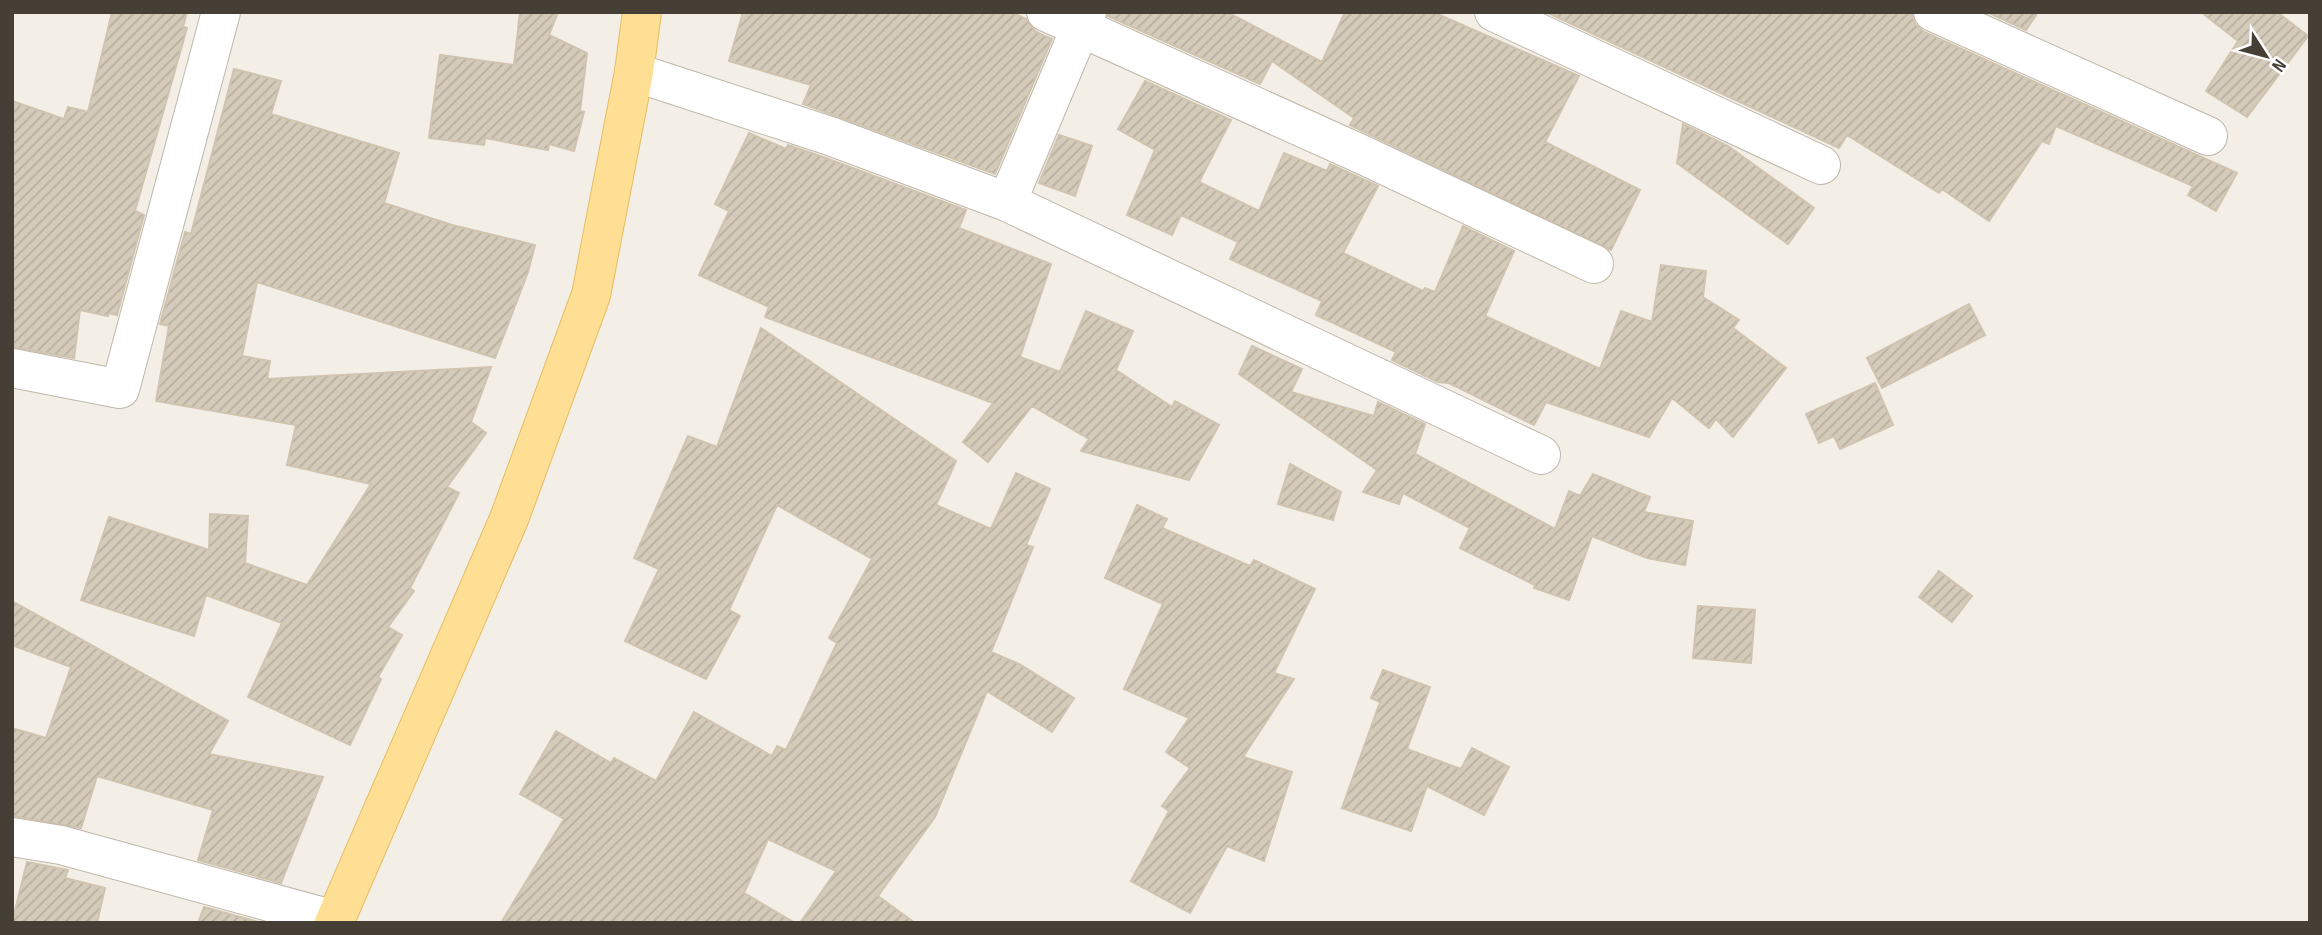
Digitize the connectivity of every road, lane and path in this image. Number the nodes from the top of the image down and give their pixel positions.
1 (221, 12) edge
2 (642, 12) edge
3 (1045, 12) edge
4 (1494, 12) edge
5 (1933, 12) edge
6 (1084, 20) edge
7 (634, 72) junction
8 (2208, 136) dead end
9 (1821, 165) dead end
10 (1007, 202) junction
11 (1594, 264) dead end
12 (12, 368) edge
13 (1541, 456) dead end
14 (12, 837) edge
15 (335, 922) edge

1 - 12 street
2 - 7 main road
3 - 6 street
4 - 9 street
5 - 8 street
6 - 10 street
6 - 11 street
7 - 10 street
7 - 15 main road
10 - 13 street
14 - 15 street

